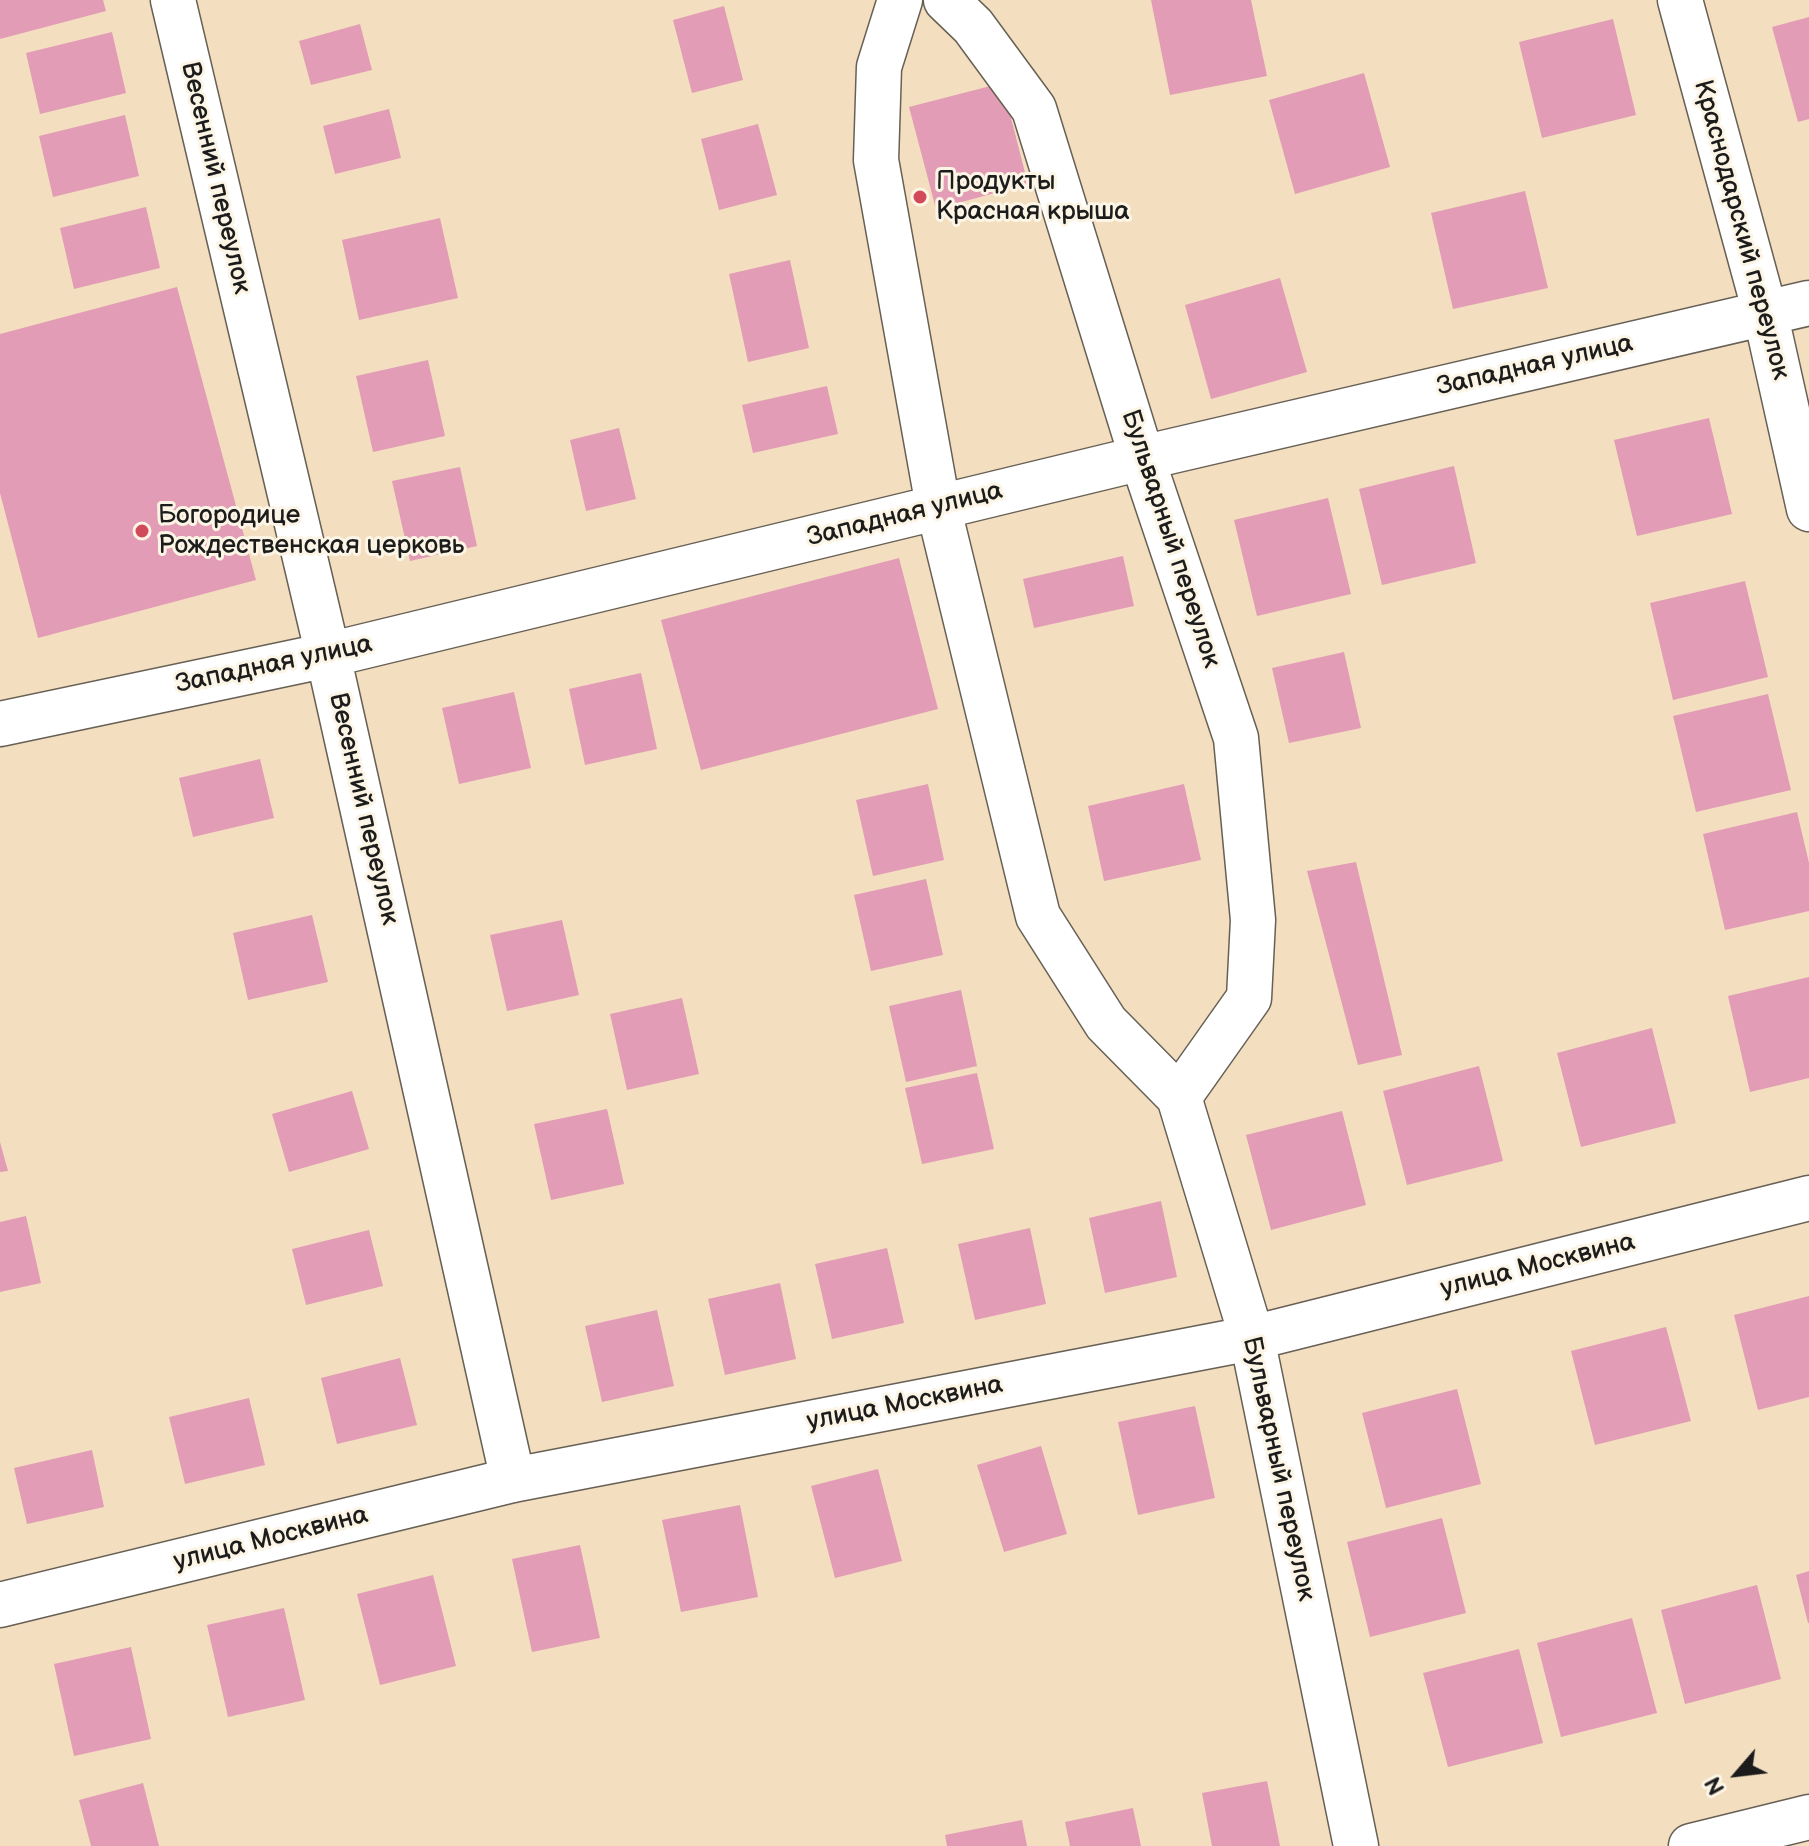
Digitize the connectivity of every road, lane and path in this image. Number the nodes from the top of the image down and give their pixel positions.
1 (173, 0) edge
2 (900, 0) edge
3 (946, 0) edge
4 (1680, 0) edge
5 (1809, 303) edge
6 (1765, 312) junction
7 (1142, 458) junction
8 (938, 506) junction
9 (1809, 509) edge
10 (328, 655) junction
11 (0, 724) edge
12 (1179, 1097) junction
13 (1809, 1198) edge
14 (1252, 1338) junction
15 (513, 1480) junction
16 (0, 1605) edge
17 (1809, 1817) edge
18 (1356, 1846) edge
19 (1691, 1846) edge

1 - 10 street, Весенний переулок
2 - 8 street, Бульварный переулок
3 - 7 street, Бульварный переулок
4 - 6 street, Краснодарский переулок
5 - 6 street, Западная улица
6 - 7 street, Западная улица
6 - 9 street, Краснодарский переулок
7 - 8 street, Западная улица
7 - 12 street, Бульварный переулок
8 - 10 street, Западная улица
8 - 12 street, Бульварный переулок
10 - 11 street, Западная улица
10 - 15 street, Весенний переулок
12 - 14 street, Бульварный переулок
13 - 14 street, улица Москвина
14 - 15 street, улица Москвина
14 - 18 street, Бульварный переулок
15 - 16 street, улица Москвина
17 - 19 street

